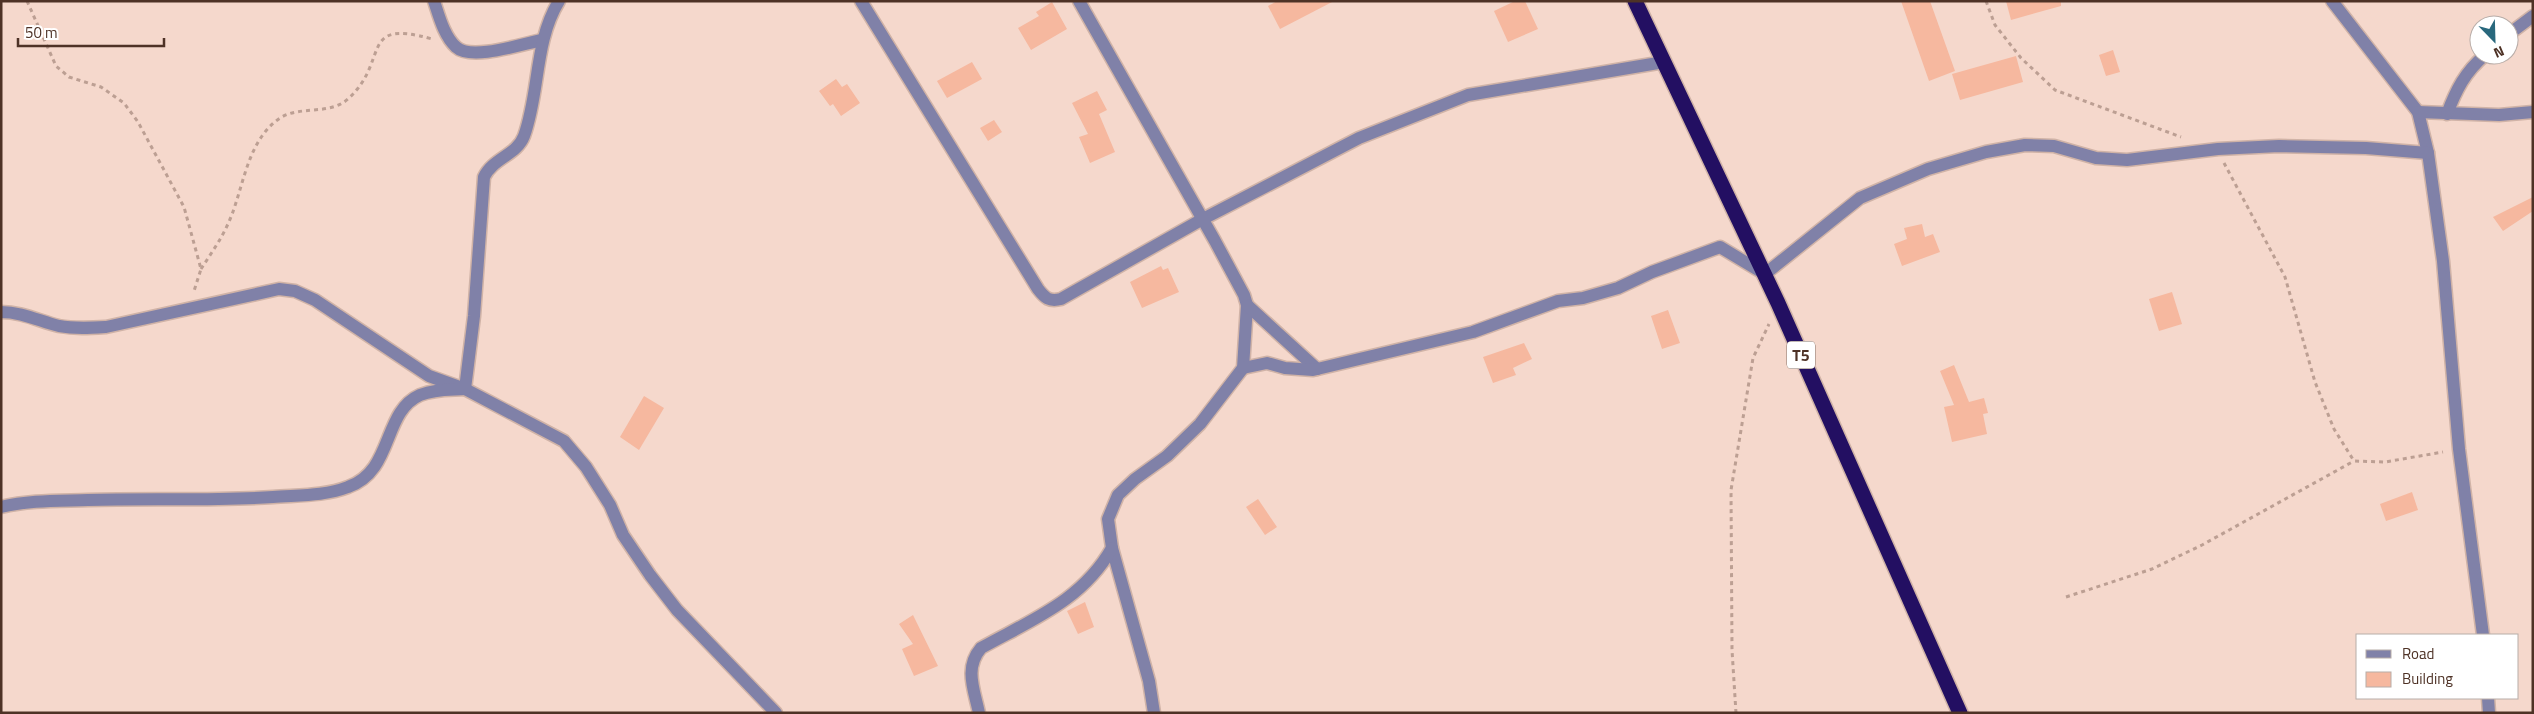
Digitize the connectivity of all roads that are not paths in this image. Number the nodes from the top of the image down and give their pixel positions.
1 (434, 1) edge
2 (559, 1) edge
3 (861, 1) edge
4 (1079, 1) edge
5 (1635, 1) edge
6 (2332, 1) edge
7 (2533, 16) edge
8 (2519, 26) edge
9 (542, 40) junction
10 (1664, 62) junction
11 (2474, 65) edge
12 (2418, 112) junction
13 (2533, 112) edge
14 (2447, 114) junction
15 (2428, 153) junction
16 (1201, 220) junction
17 (1764, 274) junction
18 (1246, 305) junction
19 (1, 312) edge
20 (1243, 368) junction
21 (1317, 369) junction
22 (465, 389) junction
23 (1, 507) edge
24 (1112, 548) junction
25 (2483, 634) edge
26 (2488, 699) edge
27 (776, 713) edge
28 (979, 713) edge
29 (1154, 713) edge
30 (1960, 713) edge
31 (2489, 713) edge

1 - 9 street
2 - 9 street
3 - 16 street
4 - 16 street
5 - 10 highway, T5
6 - 12 street
7 - 8 street
9 - 22 street
10 - 16 street
10 - 17 highway, T5
11 - 14 street
12 - 14 street
12 - 15 street
13 - 14 street
15 - 17 street
15 - 25 street
16 - 18 street
17 - 21 street
17 - 30 highway, T5
18 - 20 street
18 - 21 street
19 - 22 street
20 - 21 street
20 - 24 street
22 - 23 street
22 - 27 street
24 - 28 street
24 - 29 street
26 - 31 street

